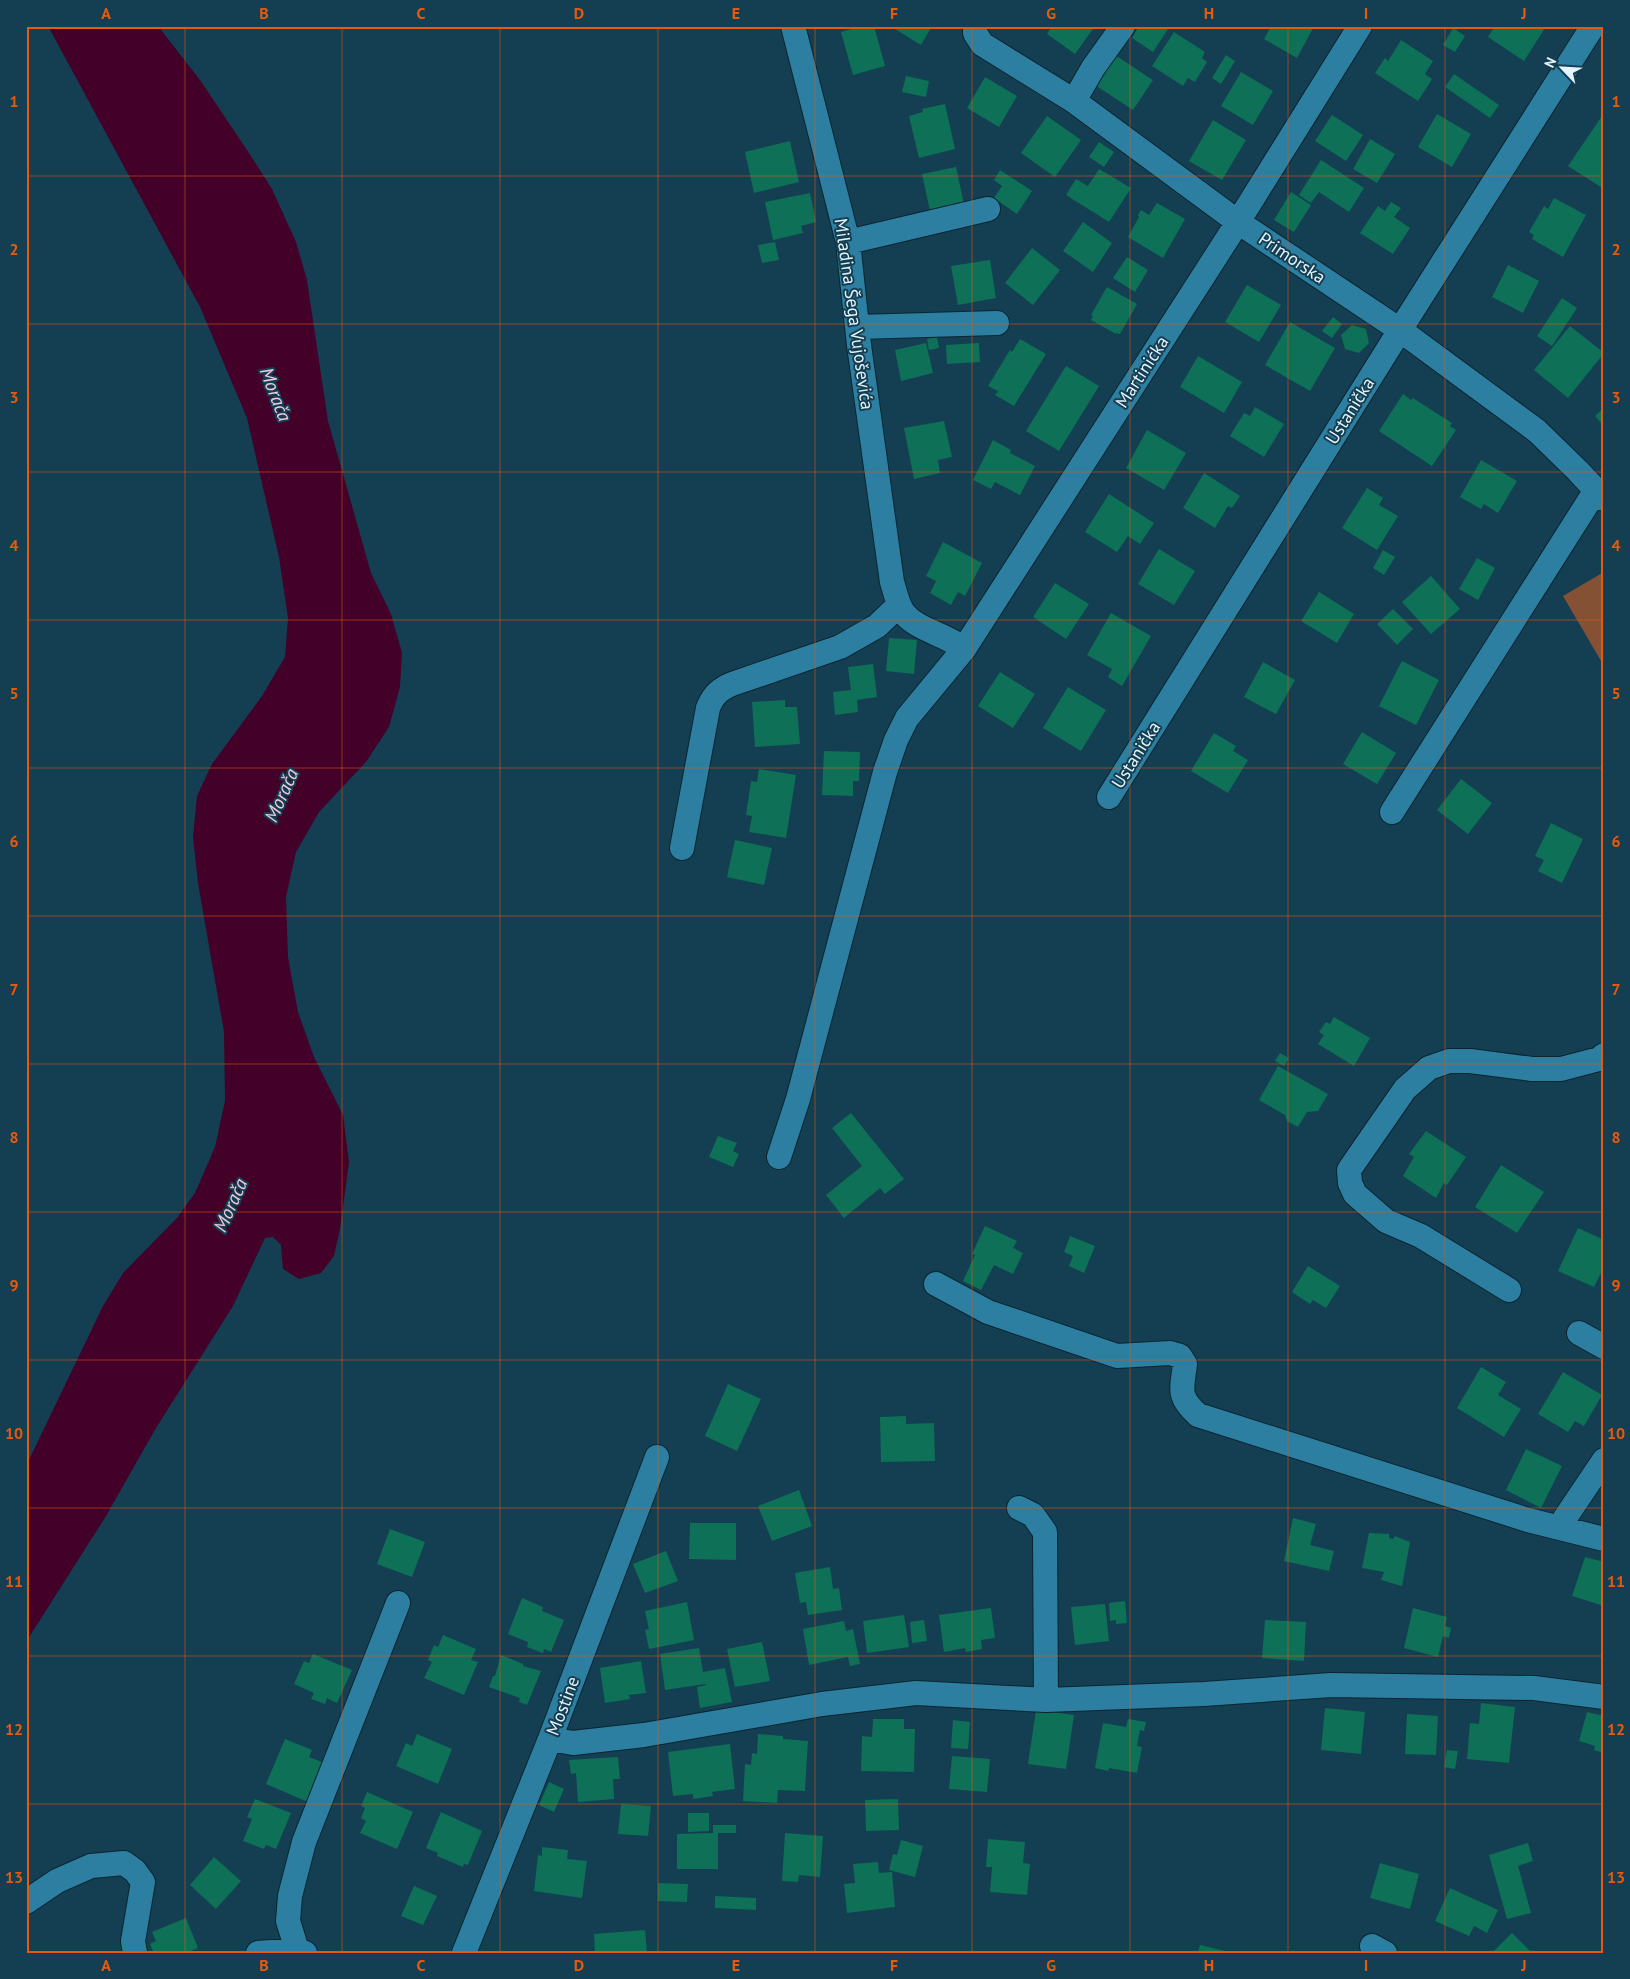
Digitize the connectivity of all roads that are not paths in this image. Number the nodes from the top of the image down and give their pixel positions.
1 (793, 26) edge
2 (975, 26) edge
3 (1123, 26) edge
4 (1360, 26) edge
5 (1593, 26) edge
6 (1074, 101) junction
7 (988, 209) dead end
8 (1238, 222) junction
9 (848, 242) junction
10 (998, 323) dead end
11 (857, 327) junction
12 (1400, 330) junction
13 (1600, 495) edge
14 (899, 605) junction
15 (964, 649) junction
16 (1109, 797) dead end
17 (1392, 812) dead end
18 (682, 848) dead end
19 (1604, 1055) edge
20 (780, 1157) dead end
21 (936, 1284) dead end
22 (1509, 1290) dead end
23 (1579, 1333) dead end
24 (1604, 1347) edge
25 (657, 1457) dead end
26 (1604, 1460) edge
27 (1019, 1508) dead end
28 (1561, 1528) junction
29 (1604, 1539) edge
30 (398, 1603) dead end
31 (1604, 1697) edge
32 (1046, 1700) junction
33 (550, 1739) junction
34 (26, 1902) edge
35 (301, 1951) edge
36 (134, 1953) edge
37 (258, 1953) edge
38 (464, 1953) edge

1 - 9 street, Miladina Šega Vujoševića
2 - 6 street, Primorska
3 - 6 street
4 - 8 street, Martinićka
5 - 12 street, Ustanička
6 - 8 street, Primorska
7 - 9 street
8 - 12 street, Primorska
8 - 15 street, Martinićka
9 - 11 street, Miladina Šega Vujoševića
10 - 11 street
11 - 14 street, Miladina Šega Vujoševića
12 - 13 street, Primorska
12 - 16 street, Ustanička
13 - 17 street
14 - 15 street
14 - 18 street
15 - 20 street, Martinićka
19 - 22 street
21 - 28 street
23 - 24 street
25 - 33 street, Mostine
26 - 28 street
27 - 32 street
28 - 29 street
30 - 35 street
31 - 32 street
32 - 33 street
33 - 38 street, Mostine
34 - 36 street
35 - 37 street

